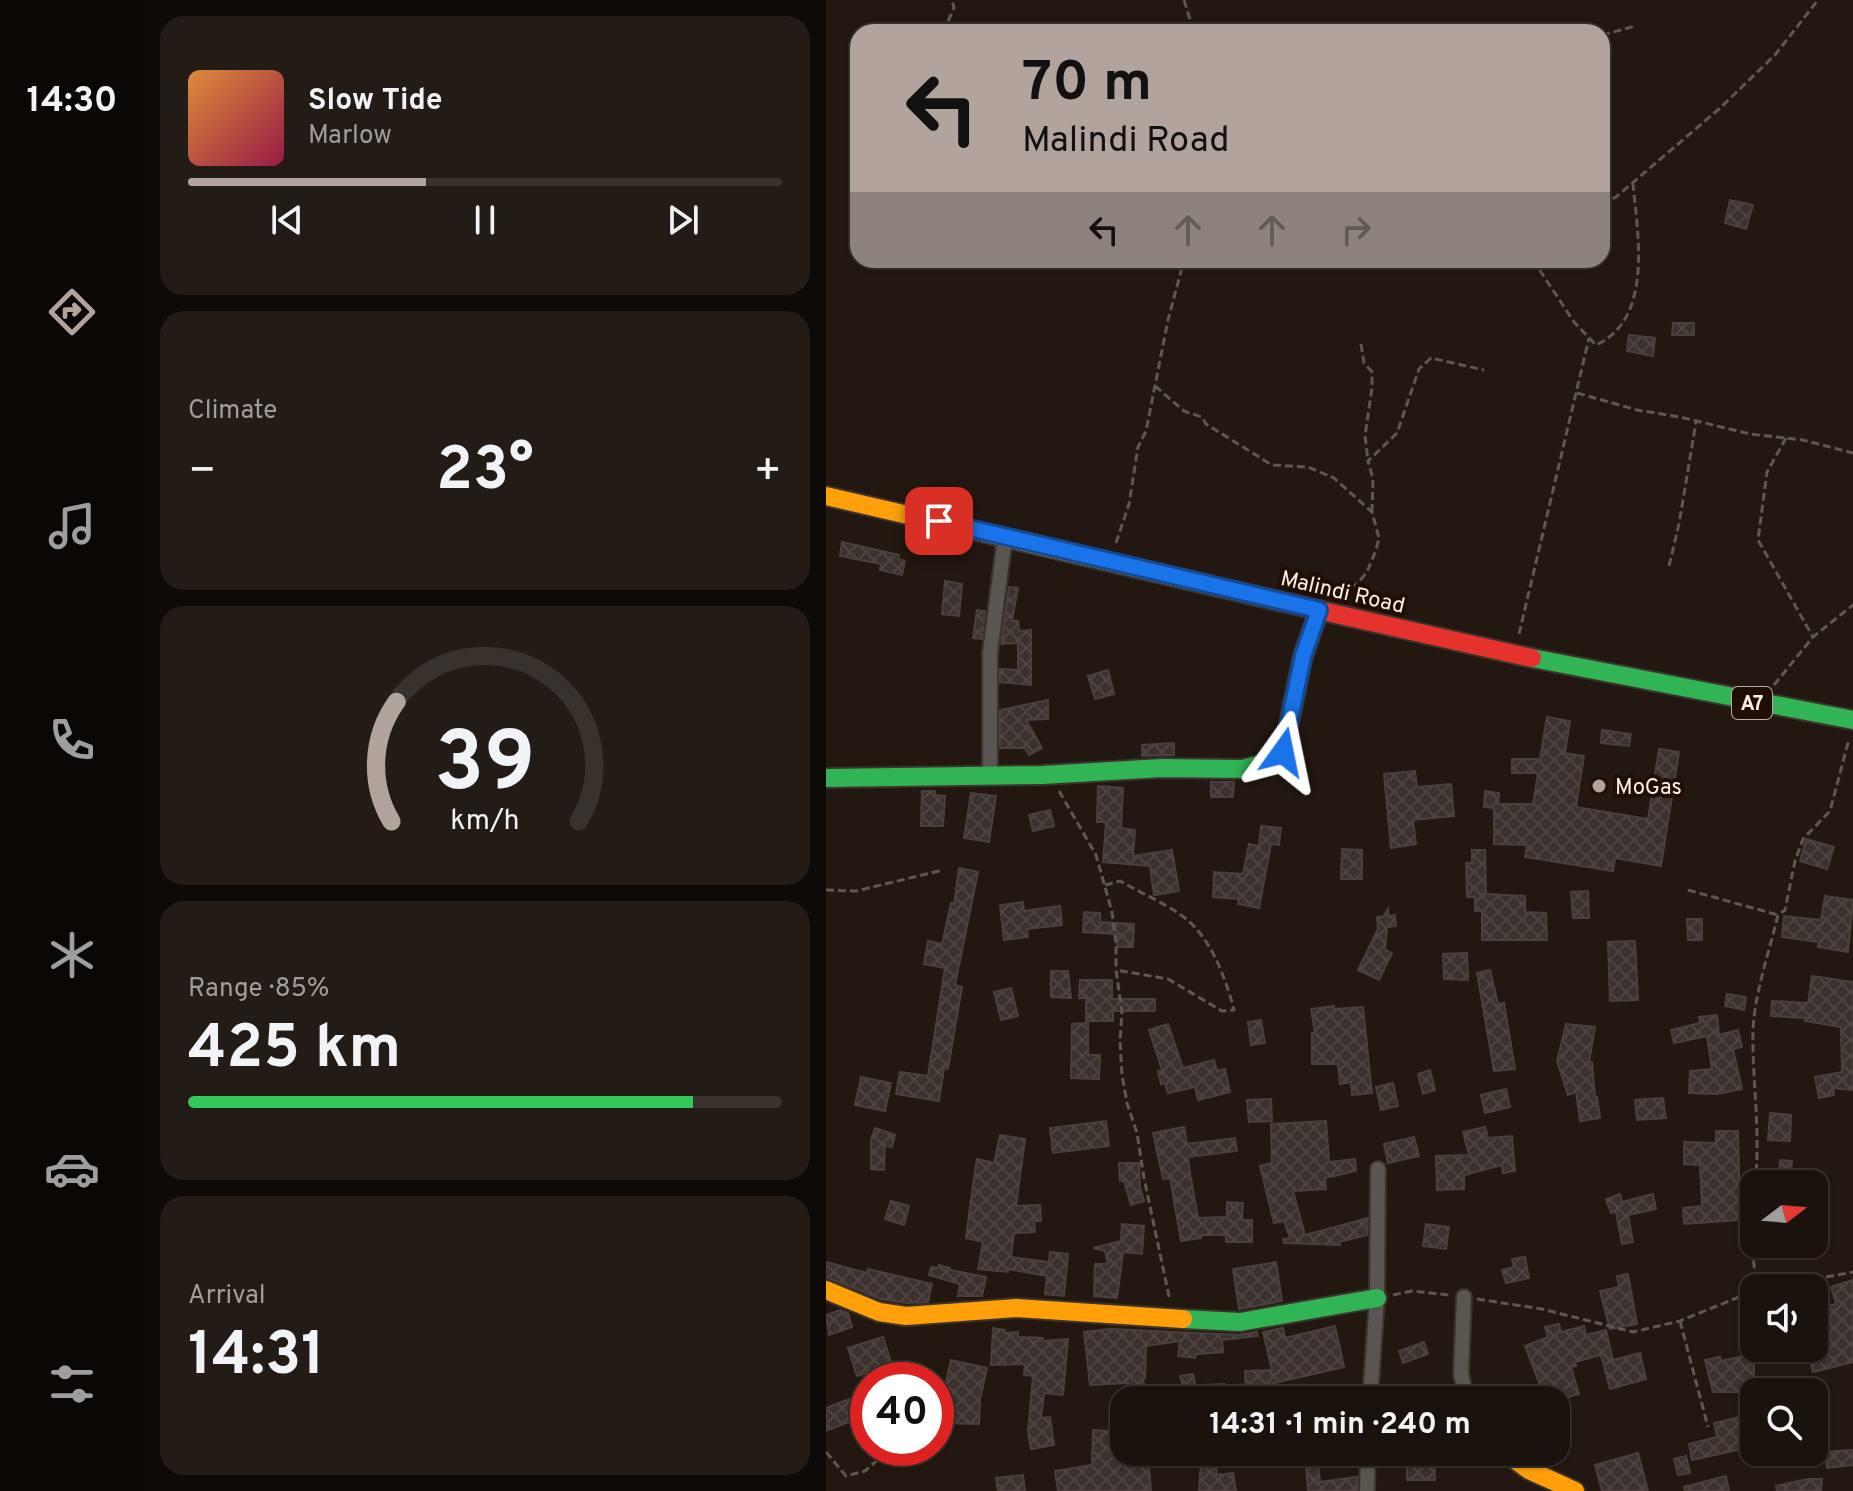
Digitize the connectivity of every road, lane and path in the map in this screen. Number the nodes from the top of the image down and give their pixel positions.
1 (952, 0) edge
2 (1184, 0) edge
3 (1818, 0) edge
4 (947, 24) edge
5 (1192, 24) edge
6 (1635, 26) dead end
7 (1610, 33) edge
8 (1633, 183) junction
9 (1610, 200) edge
10 (1182, 268) edge
11 (1538, 268) edge
12 (1589, 338) junction
13 (1361, 344) dead end
14 (1484, 370) dead end
15 (1155, 386) junction
16 (1577, 393) junction
17 (1696, 422) junction
18 (1786, 438) junction
19 (1853, 453) edge
20 (1368, 461) junction
21 (826, 496) edge
22 (1372, 512) junction
23 (1005, 537) junction
24 (1110, 562) junction
25 (1669, 566) dead end
26 (1853, 605) edge
27 (1328, 612) junction
28 (1813, 637) junction
29 (1514, 653) junction
30 (1760, 704) junction
31 (1851, 728) edge
32 (990, 774) junction
33 (1042, 775) junction
34 (826, 778) edge
35 (943, 870) dead end
36 (1105, 885) junction
37 (826, 890) edge
38 (1688, 890) dead end
39 (1778, 915) junction
40 (1116, 970) junction
41 (1378, 1169) dead end
42 (1754, 1170) edge
43 (1853, 1272) edge
44 (1828, 1277) edge
45 (826, 1290) edge
46 (1464, 1297) junction
47 (1740, 1297) edge
48 (1377, 1298) junction
49 (1172, 1317) junction
50 (1680, 1321) junction
51 (1371, 1386) edge
52 (1464, 1386) edge
53 (1708, 1427) dead end
54 (826, 1452) edge
55 (871, 1466) edge
56 (1368, 1466) edge
57 (1523, 1466) edge
58 (1367, 1491) edge
59 (1575, 1491) edge

1 - 4 path
2 - 5 path
3 - 8 path
6 - 7 path
8 - 9 path
8 - 12 path
10 - 15 path
11 - 12 path
12 - 16 path
13 - 20 path
14 - 20 path
15 - 22 path
15 - 24 path
16 - 17 path
16 - 29 path
17 - 18 path
17 - 25 path
18 - 19 path
18 - 28 path
20 - 22 path
21 - 23 main road, Malindi Road / A7
22 - 27 path
23 - 24 main road, Malindi Road / A7
23 - 32 street
24 - 27 main road, Malindi Road / A7
26 - 28 path
27 - 29 main road, Malindi Road / A7
27 - 33 main road
28 - 30 path
29 - 30 main road, Malindi Road / A7
30 - 31 main road, Malindi Road / A7
31 - 39 path
32 - 33 main road
32 - 34 main road
33 - 36 path
35 - 37 path
36 - 40 path
36 - 40 path
38 - 39 path
39 - 42 path
40 - 49 path
41 - 48 street
43 - 44 path
45 - 49 main road
46 - 48 path
46 - 50 path
46 - 52 street
47 - 50 path
48 - 49 main road
48 - 51 street
50 - 53 path
54 - 55 path
56 - 58 street
57 - 59 main road

